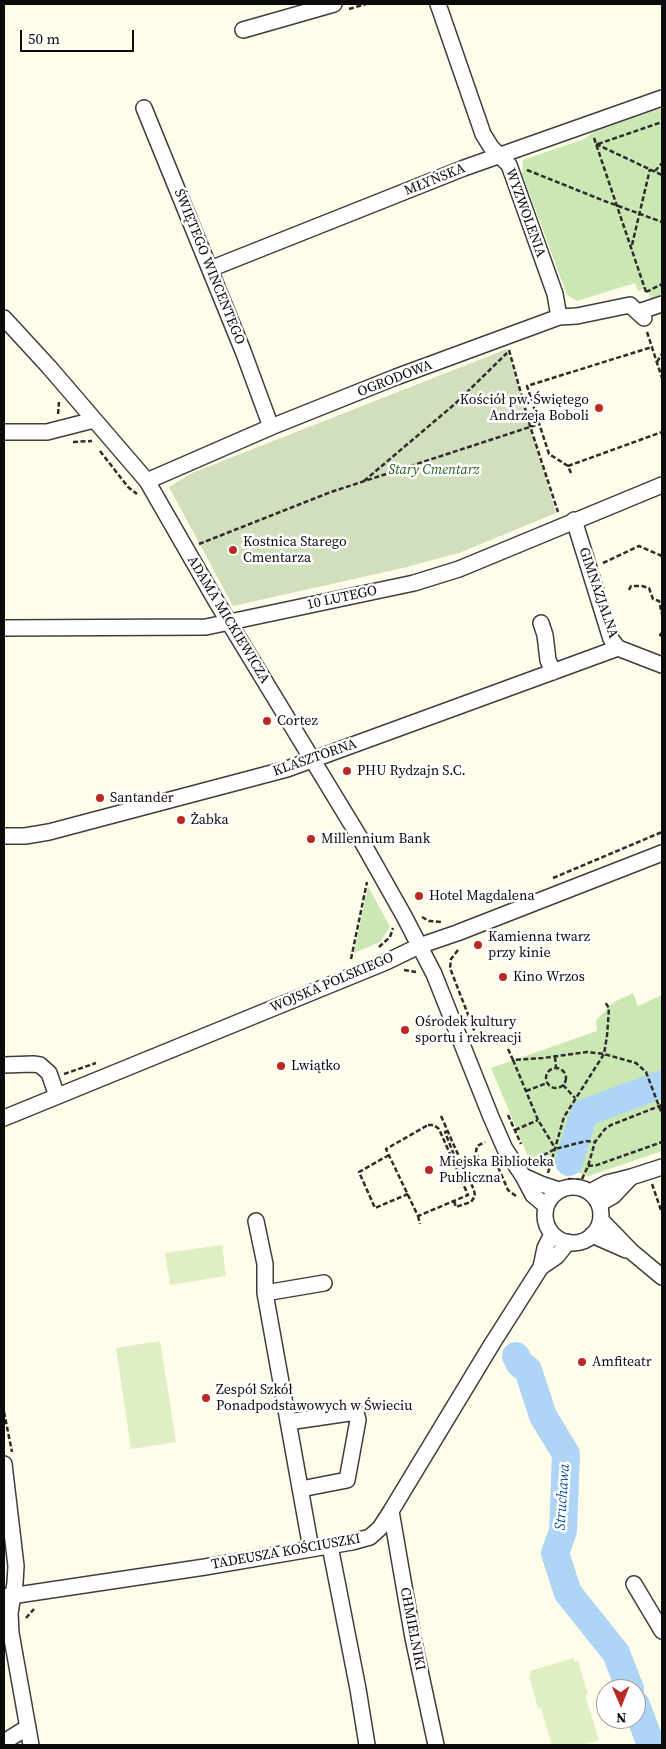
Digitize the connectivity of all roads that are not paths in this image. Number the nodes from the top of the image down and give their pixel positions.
1 (334, 4) edge
2 (438, 4) edge
3 (243, 30) dead end
4 (662, 98) edge
5 (144, 108) dead end
6 (501, 155) junction
7 (210, 268) junction
8 (662, 304) edge
9 (559, 317) junction
10 (4, 318) edge
11 (94, 420) junction
12 (271, 427) junction
13 (4, 432) edge
14 (147, 481) junction
15 (662, 485) edge
16 (568, 523) junction
17 (229, 623) junction
18 (541, 623) dead end
19 (4, 628) edge
20 (618, 648) junction
21 (662, 666) edge
22 (553, 672) junction
23 (311, 760) junction
24 (4, 836) edge
25 (662, 853) edge
26 (419, 946) junction
27 (4, 1065) edge
28 (57, 1096) junction
29 (4, 1118) edge
30 (662, 1167) edge
31 (526, 1169) junction
32 (559, 1190) junction
33 (595, 1198) junction
34 (546, 1206) junction
35 (601, 1220) junction
36 (256, 1221) dead end
37 (552, 1234) junction
38 (592, 1235) junction
39 (568, 1242) junction
40 (632, 1252) junction
41 (541, 1267) junction
42 (662, 1277) edge
43 (324, 1283) dead end
44 (265, 1293) junction
45 (288, 1422) junction
46 (8, 1460) edge
47 (300, 1489) junction
48 (391, 1512) junction
49 (330, 1546) junction
50 (311, 1549) junction
51 (634, 1584) dead end
52 (8, 1596) edge
53 (662, 1631) edge
54 (28, 1727) junction
55 (4, 1742) edge
56 (31, 1745) edge
57 (367, 1745) edge
58 (436, 1745) edge

1 - 3 street
2 - 6 street, WYZWOLENIA
4 - 6 street, MŁYŃSKA
5 - 7 street, ŚWIĘTEGO WINCENTEGO
6 - 7 street, MŁYŃSKA
6 - 9 street, WYZWOLENIA
7 - 12 street, ŚWIĘTEGO WINCENTEGO
8 - 9 street, OGRODOWA
9 - 12 street, OGRODOWA
10 - 11 street, ADAMA MICKIEWICZA
11 - 13 street
11 - 14 street, ADAMA MICKIEWICZA
12 - 14 street, OGRODOWA
14 - 17 street, ADAMA MICKIEWICZA
15 - 16 street, 10 LUTEGO
16 - 17 street, 10 LUTEGO
16 - 20 street, GIMNAZJALNA
17 - 19 street, 10 LUTEGO
17 - 23 street, ADAMA MICKIEWICZA
18 - 22 street
20 - 21 street, GIMNAZJALNA
20 - 22 street, KLASZTORNA
22 - 23 street, KLASZTORNA
23 - 24 street, KLASZTORNA
23 - 26 street, ADAMA MICKIEWICZA
25 - 26 street, WOJSKA POLSKIEGO
26 - 28 street, WOJSKA POLSKIEGO
26 - 31 street, ADAMA MICKIEWICZA
27 - 28 street
28 - 29 street, WOJSKA POLSKIEGO
30 - 33 street
31 - 32 street
31 - 34 street, ADAMA MICKIEWICZA
32 - 33 street
32 - 34 street
33 - 35 street
34 - 37 street
35 - 38 street
35 - 40 street
36 - 44 street
37 - 39 street
37 - 41 street, TADEUSZA KOŚCIUSZKI
38 - 39 street
38 - 40 street
39 - 41 street, TADEUSZA KOŚCIUSZKI
40 - 42 street
41 - 48 street, TADEUSZA KOŚCIUSZKI
43 - 44 street
44 - 45 street
45 - 47 street
45 - 47 street
46 - 52 street
47 - 50 street
48 - 49 street, TADEUSZA KOŚCIUSZKI
48 - 58 street, CHMIELNIKI
49 - 50 street, TADEUSZA KOŚCIUSZKI
49 - 57 street
50 - 52 street, TADEUSZA KOŚCIUSZKI
51 - 53 street
52 - 54 street
54 - 55 street
54 - 56 street

